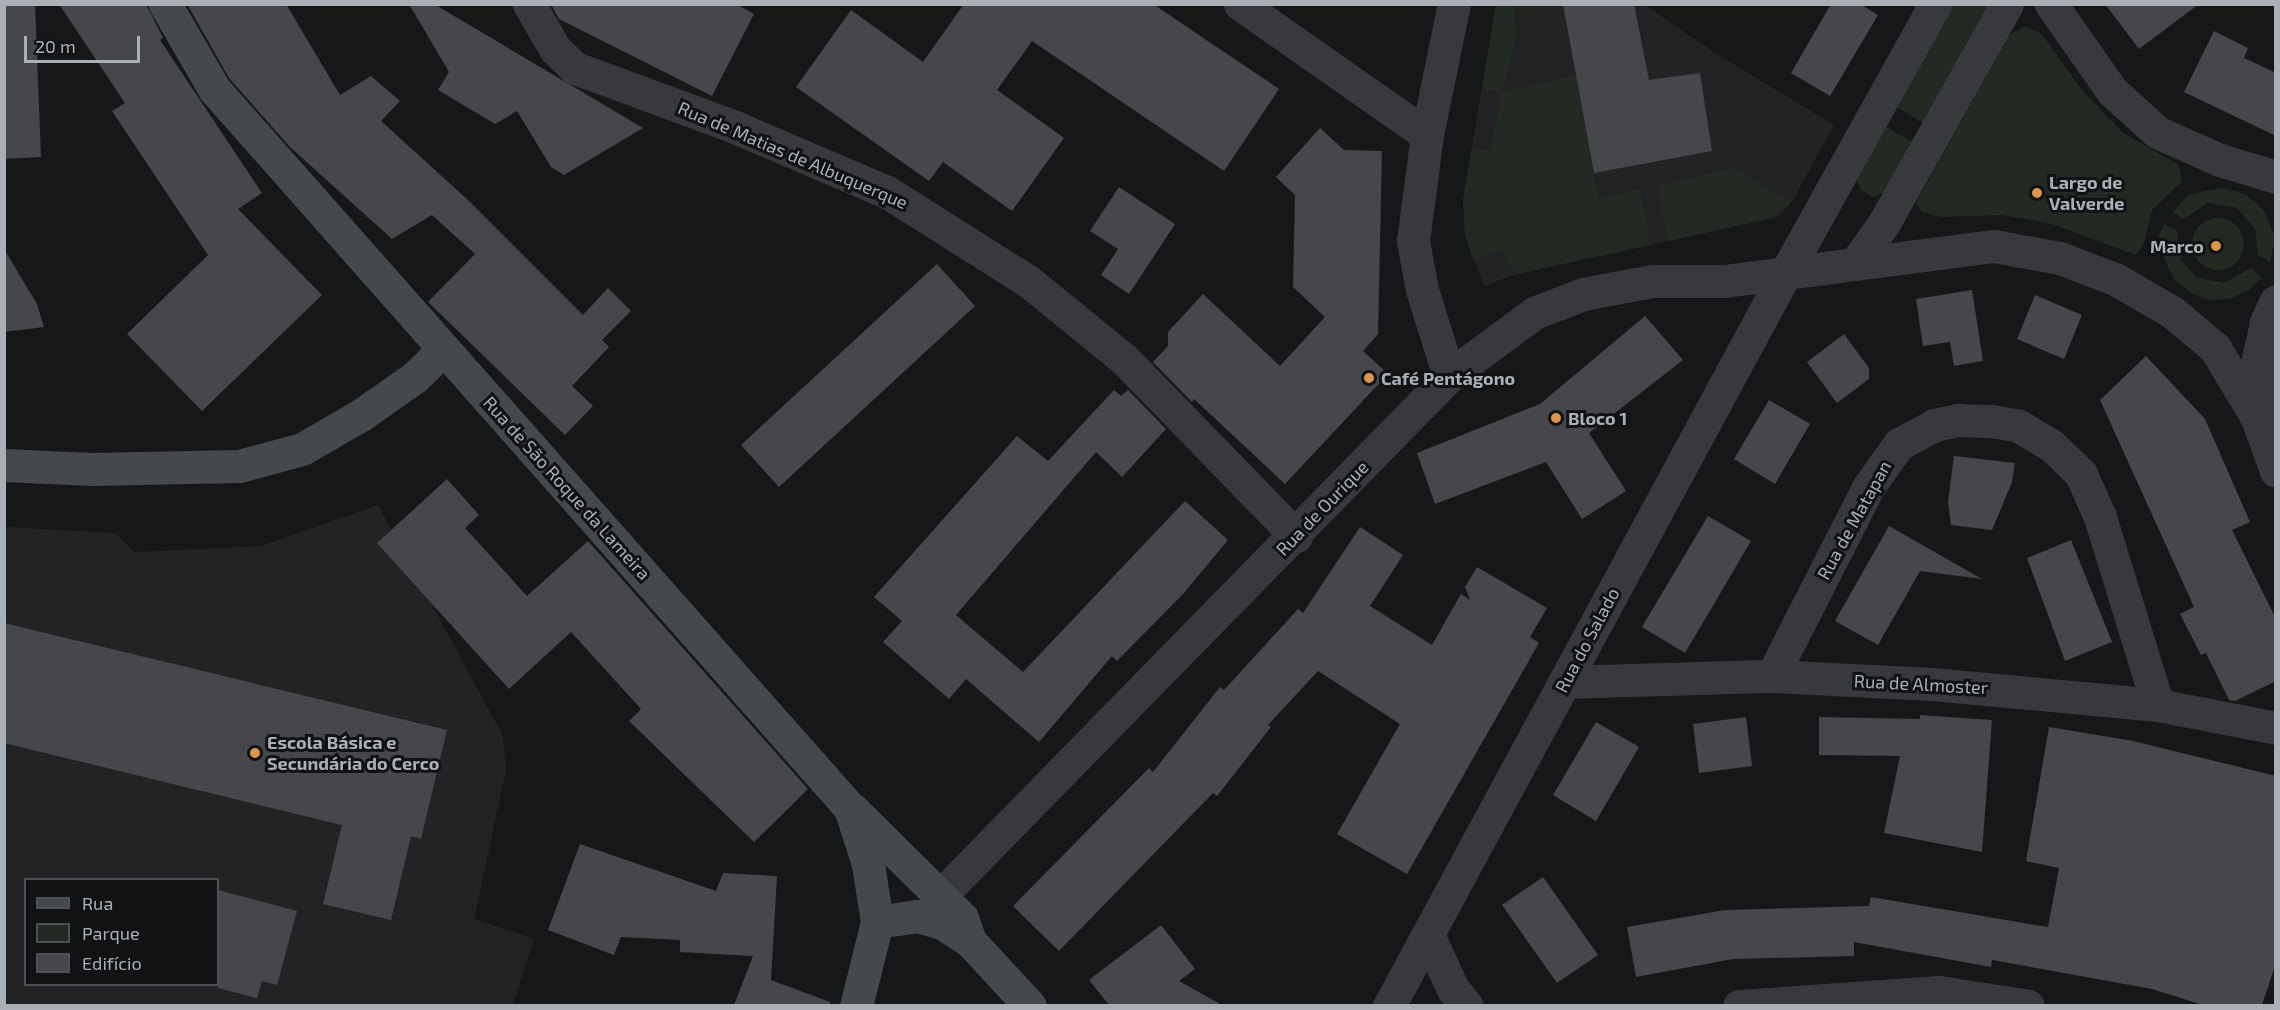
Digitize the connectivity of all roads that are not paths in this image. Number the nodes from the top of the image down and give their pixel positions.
1 (165, 4) edge
2 (529, 4) edge
3 (1240, 4) edge
4 (1454, 4) edge
5 (1935, 4) edge
6 (2007, 4) edge
7 (2051, 4) edge
8 (1427, 135) junction
9 (2276, 177) edge
10 (1857, 261) junction
11 (1785, 274) junction
12 (2276, 301) edge
13 (443, 350) junction
14 (1449, 376) junction
15 (2257, 418) junction
16 (4, 465) edge
17 (2276, 471) edge
18 (1296, 536) junction
19 (1772, 676) junction
20 (1564, 682) junction
21 (2158, 705) junction
22 (2276, 728) edge
23 (850, 808) junction
24 (941, 896) junction
25 (877, 922) junction
26 (1428, 935) junction
27 (970, 941) junction
28 (856, 1005) edge
29 (1030, 1005) edge
30 (1389, 1005) edge
31 (1467, 1005) edge
32 (1739, 1005) edge
33 (2028, 1005) edge

1 - 13 main road, Rua de São Roque da Lameira
2 - 18 street, Rua de Matias de Albuquerque
3 - 8 street
4 - 8 street
5 - 11 street
6 - 10 street
7 - 9 street
8 - 14 street
10 - 11 street
10 - 15 street
11 - 14 street, Rua de Ourique
11 - 20 street, Rua do Salado
12 - 15 street
13 - 16 main road
13 - 23 main road, Rua de São Roque da Lameira
14 - 18 street, Rua de Ourique
15 - 17 street
18 - 24 street, Rua de Ourique
19 - 20 street, Rua de Almoster
19 - 21 street, Rua de Almoster
19 - 21 street, Rua de Matapan
20 - 26 street, Rua do Salado
21 - 22 street, Rua de Almoster
23 - 24 main road
23 - 25 main road, Rua de São Roque da Lameira
24 - 27 main road
25 - 27 main road
25 - 28 main road, Rua de São Roque da Lameira
26 - 30 street, Rua do Salado
26 - 31 street
27 - 29 main road
32 - 33 street

